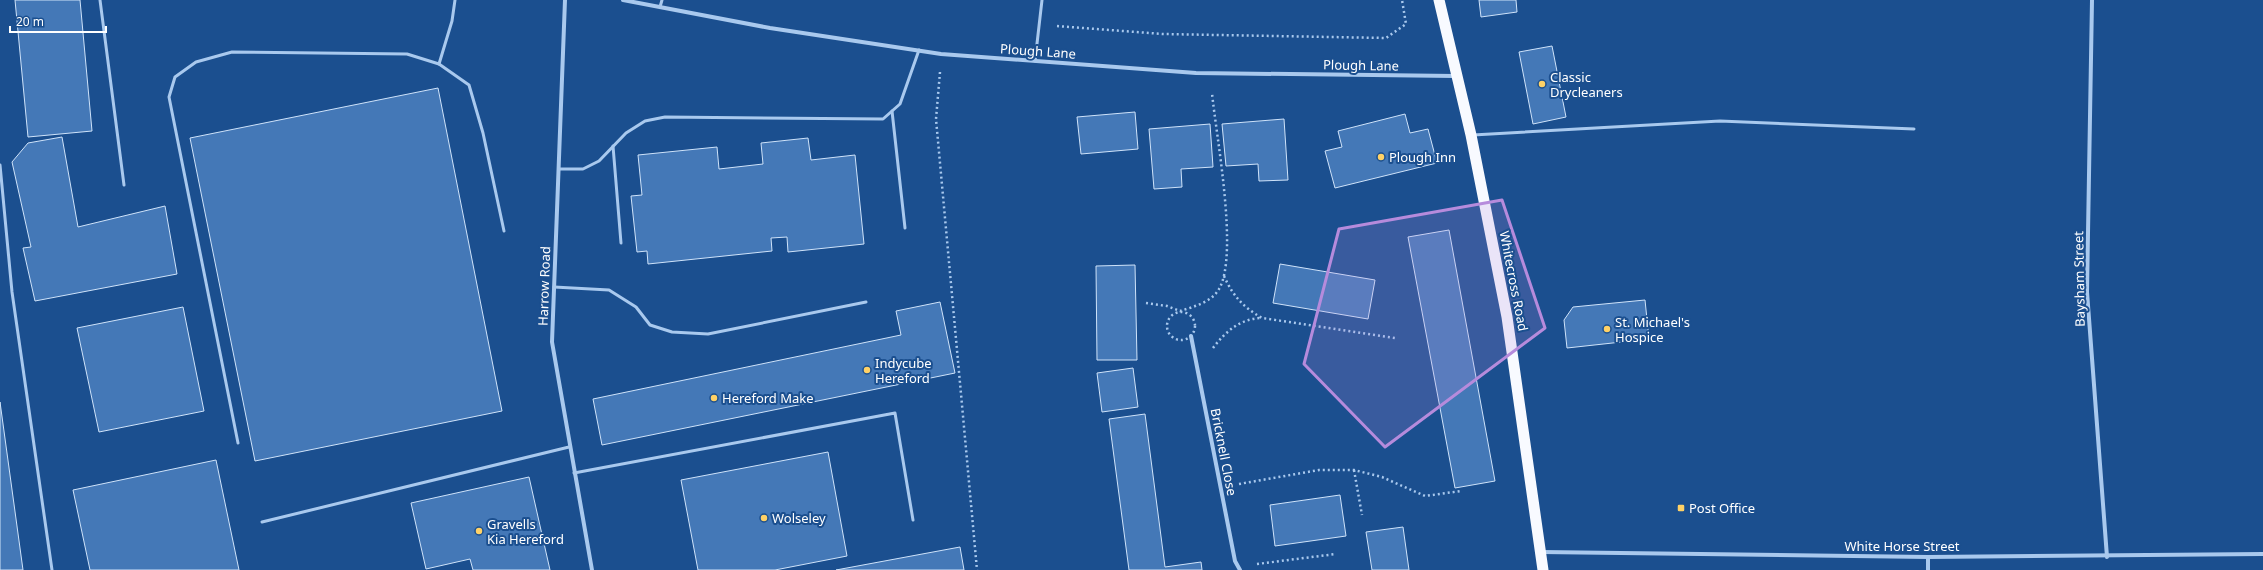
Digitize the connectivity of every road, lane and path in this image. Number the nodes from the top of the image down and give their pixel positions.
1 (100, 0) edge
2 (455, 0) edge
3 (566, 0) edge
4 (623, 0) edge
5 (662, 0) edge
6 (1042, 0) edge
7 (1402, 0) edge
8 (1439, 0) edge
9 (2092, 0) edge
10 (660, 7) junction
11 (1039, 24) junction
12 (919, 50) junction
13 (941, 54) junction
14 (1035, 61) junction
15 (439, 64) junction
16 (1210, 73) junction
17 (1456, 76) junction
18 (892, 111) junction
19 (1914, 129) dead end
20 (1471, 135) junction
21 (613, 146) junction
22 (0, 166) edge
23 (559, 169) junction
24 (124, 185) dead end
25 (905, 228) dead end
26 (504, 231) dead end
27 (621, 243) dead end
28 (1223, 276) junction
29 (554, 287) junction
30 (866, 302) dead end
31 (1146, 303) dead end
32 (1262, 318) junction
33 (1191, 336) dead end
34 (1395, 338) dead end
35 (1198, 370) junction
36 (238, 444) dead end
37 (570, 447) junction
38 (1354, 470) junction
39 (574, 473) junction
40 (1221, 488) junction
41 (1461, 491) dead end
42 (1362, 515) dead end
43 (913, 520) dead end
44 (262, 522) dead end
45 (1541, 552) junction
46 (1336, 554) dead end
47 (2263, 554) edge
48 (1928, 556) junction
49 (2107, 557) junction
50 (1239, 568) edge
51 (52, 570) edge
52 (592, 570) edge
53 (977, 570) edge
54 (1543, 570) edge
55 (1928, 570) edge

1 - 24 lane
2 - 15 lane
3 - 23 street, Harrow Road
4 - 10 street, Plough Lane
5 - 10 lane
6 - 11 lane
7 - 11 path
8 - 17 highway, Whitecross Road
9 - 49 street, Baysham Street
10 - 12 street, Plough Lane
11 - 14 lane
12 - 13 street, Plough Lane
12 - 18 lane
13 - 14 street, Plough Lane
13 - 53 path
14 - 16 street, Plough Lane
15 - 26 lane
15 - 36 lane
16 - 17 street, Plough Lane
16 - 28 path
17 - 20 highway, Whitecross Road
18 - 21 lane
18 - 25 lane
19 - 20 lane
20 - 45 highway, Whitecross Road
21 - 23 lane
21 - 27 lane
22 - 51 lane
23 - 29 street, Harrow Road
28 - 31 path
28 - 32 path
29 - 30 lane
29 - 37 street, Harrow Road
32 - 34 path
32 - 35 path
33 - 35 street, Bricknell Close
35 - 40 street, Bricknell Close
37 - 39 street, Harrow Road
37 - 44 lane
38 - 40 path
38 - 41 path
38 - 42 path
39 - 43 lane
39 - 52 street, Harrow Road
40 - 50 street, Bricknell Close
45 - 48 street, White Horse Street
45 - 54 highway, Whitecross Road
46 - 50 path
47 - 49 street, White Horse Street
48 - 49 street, White Horse Street
48 - 55 street

